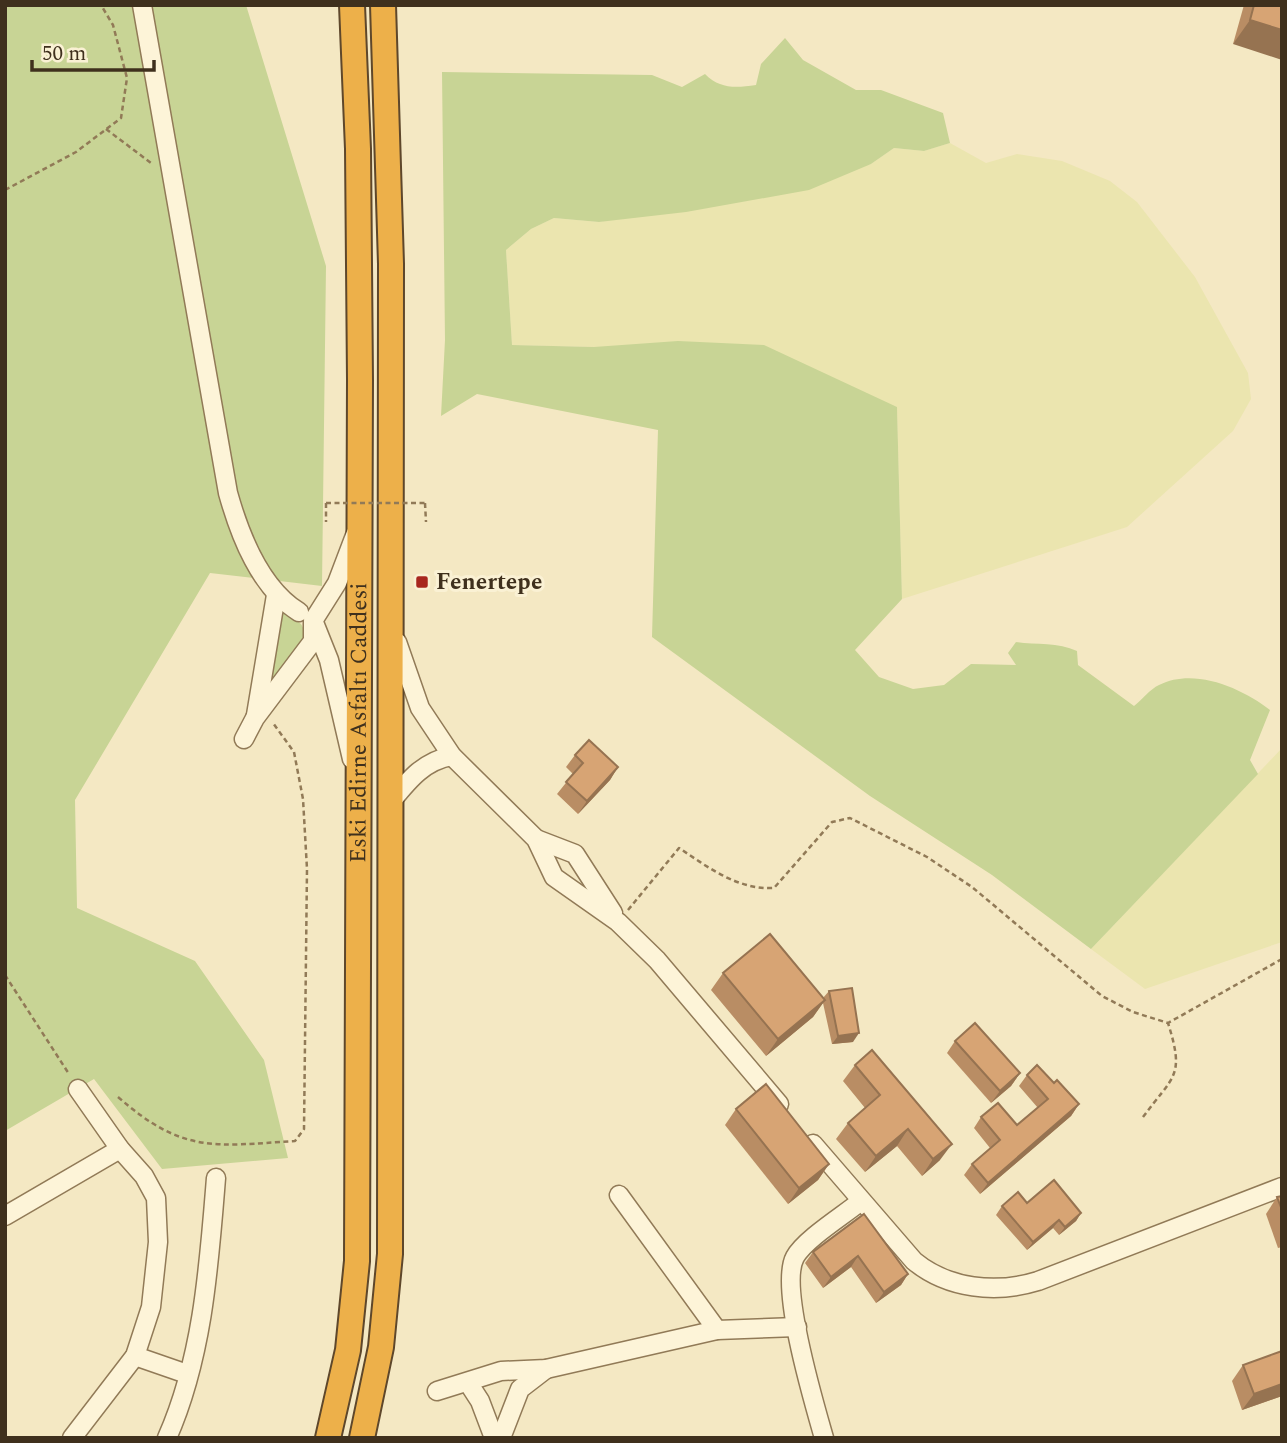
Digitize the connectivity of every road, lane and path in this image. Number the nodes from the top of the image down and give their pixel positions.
1 (101, 5) edge
2 (142, 5) edge
3 (352, 5) edge
4 (383, 5) edge
5 (106, 129) junction
6 (175, 180) junction
7 (5, 190) edge
8 (326, 522) dead end
9 (426, 522) dead end
10 (358, 526) junction
11 (276, 595) junction
12 (306, 617) junction
13 (391, 618) junction
14 (258, 715) junction
15 (244, 739) dead end
16 (452, 756) junction
17 (358, 782) junction
18 (390, 803) junction
19 (536, 839) junction
20 (618, 922) junction
21 (1282, 959) edge
22 (5, 975) edge
23 (1167, 1023) junction
24 (78, 1089) joint
25 (118, 1097) dead end
26 (1143, 1116) dead end
27 (120, 1149) junction
28 (216, 1178) dead end
29 (1282, 1187) edge
30 (619, 1195) dead end
31 (861, 1201) junction
32 (5, 1216) edge
33 (797, 1327) junction
34 (717, 1330) junction
35 (135, 1356) junction
36 (546, 1369) junction
37 (187, 1374) junction
38 (469, 1384) junction
39 (437, 1391) dead end
40 (72, 1438) edge
41 (167, 1438) edge
42 (328, 1438) edge
43 (362, 1438) edge
44 (494, 1438) edge
45 (501, 1438) edge
46 (824, 1438) edge

1 - 5 path
2 - 6 street
3 - 10 highway, Eski Edirne Asfaltı Caddesi
4 - 13 highway, Eski Edirne Asfaltı Caddesi
5 - 6 path
5 - 7 path
6 - 11 street
8 - 9 path, bridge
10 - 12 street
10 - 17 highway, Eski Edirne Asfaltı Caddesi
11 - 12 street
11 - 14 street
12 - 14 street
12 - 17 street
13 - 16 street
13 - 18 highway, Eski Edirne Asfaltı Caddesi
14 - 15 street
14 - 25 path
16 - 18 street
16 - 19 street
17 - 42 highway, Eski Edirne Asfaltı Caddesi
18 - 43 highway, Eski Edirne Asfaltı Caddesi
19 - 20 street
19 - 20 street
20 - 23 path
20 - 31 street
21 - 23 path
22 - 24 path
23 - 26 path
24 - 27 street
27 - 32 street
27 - 35 street
28 - 37 street
29 - 31 street
30 - 34 street
31 - 33 street
33 - 34 street
33 - 46 street
34 - 36 street
35 - 37 street
35 - 40 street
36 - 38 street
36 - 45 street
37 - 41 street
38 - 39 street
38 - 44 street

